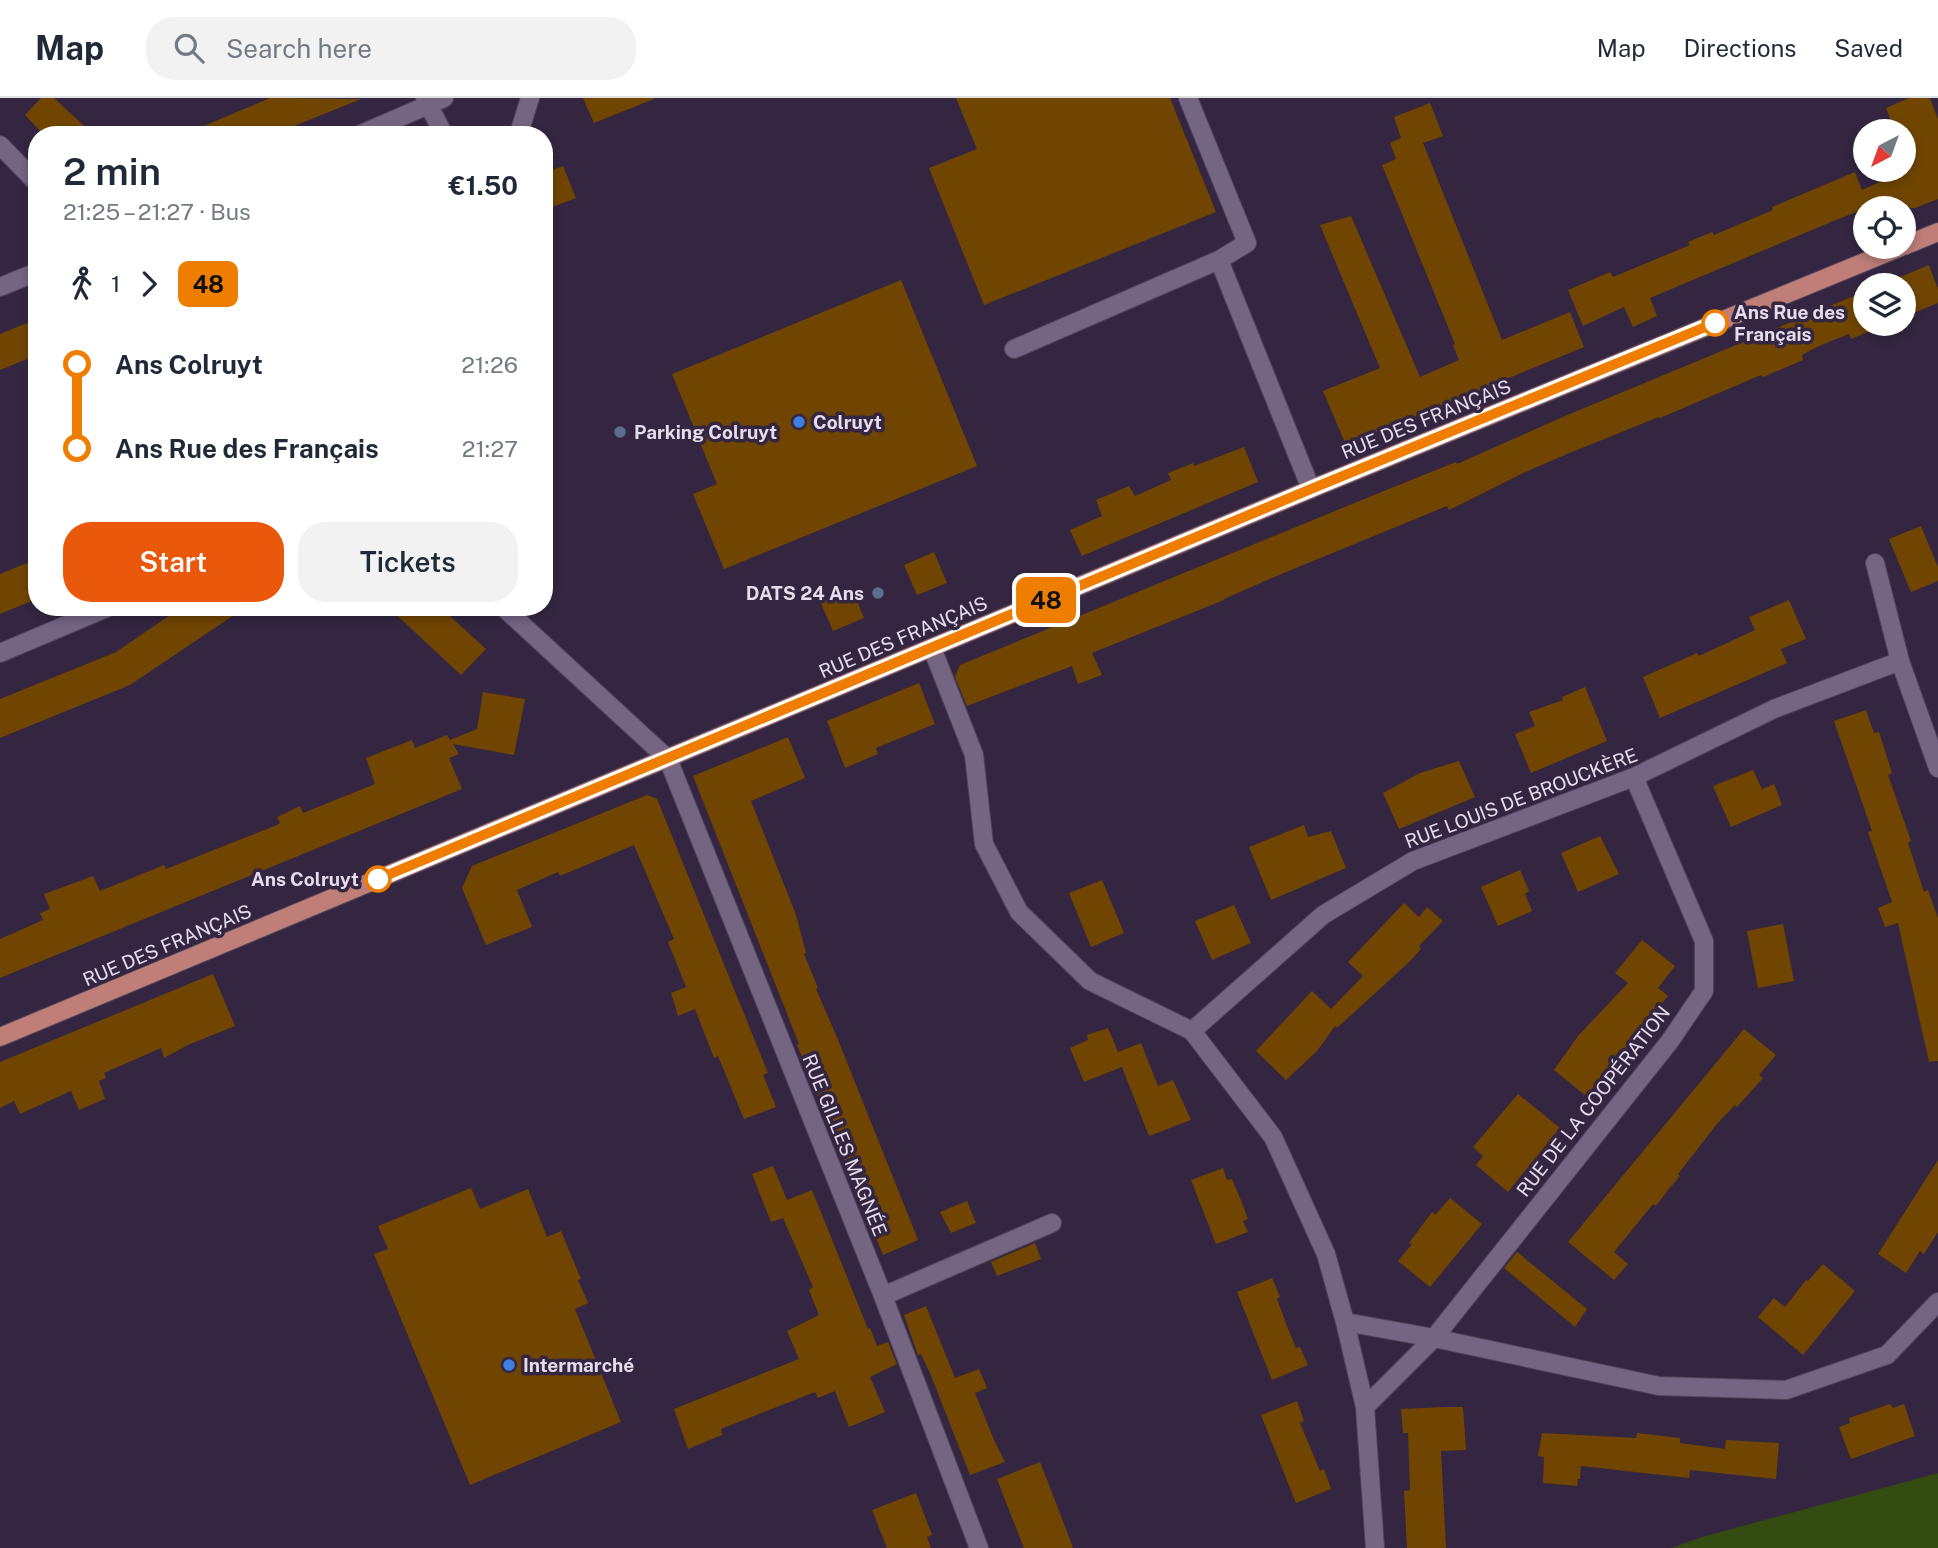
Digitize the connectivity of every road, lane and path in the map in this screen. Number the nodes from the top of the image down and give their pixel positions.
1 (530, 98) edge
2 (1188, 98) edge
3 (432, 100) edge
4 (378, 126) edge
5 (441, 126) edge
6 (521, 126) edge
7 (0, 145) edge
8 (28, 174) edge
9 (1938, 232) edge
10 (1916, 241) edge
11 (1871, 259) edge
12 (1219, 260) junction
13 (28, 276) edge
14 (0, 287) edge
15 (1014, 349) dead end
16 (1311, 489) junction
17 (1875, 563) dead end
18 (88, 616) edge
19 (513, 616) edge
20 (932, 648) junction
21 (0, 653) edge
22 (1900, 661) junction
23 (668, 759) junction
24 (1938, 768) edge
25 (1634, 777) junction
26 (1192, 1031) junction
27 (0, 1037) edge
28 (1052, 1223) dead end
29 (883, 1296) junction
30 (1938, 1302) edge
31 (1345, 1322) junction
32 (1434, 1338) junction
33 (1365, 1407) junction
34 (979, 1548) edge
35 (1375, 1548) edge

1 - 6 street
2 - 12 street
3 - 4 street
3 - 5 street
7 - 8 street
9 - 10 main road, RUE DES FRANÇAIS
11 - 16 main road, RUE DES FRANÇAIS
12 - 15 street
12 - 16 street
13 - 14 street
16 - 20 main road, RUE DES FRANÇAIS
17 - 22 street
18 - 21 street
19 - 23 street
20 - 23 main road, RUE DES FRANÇAIS
20 - 26 street
22 - 24 street
22 - 25 street, RUE LOUIS DE BROUCKÈRE
23 - 27 main road, RUE DES FRANÇAIS
23 - 29 street, RUE GILLES MAGNÉE
25 - 26 street, RUE LOUIS DE BROUCKÈRE
25 - 32 street, RUE DE LA COOPÉRATION
26 - 31 street
28 - 29 street
29 - 34 street, RUE GILLES MAGNÉE
30 - 32 street
31 - 32 street
31 - 33 street
32 - 33 street, RUE DE LA COOPÉRATION
33 - 35 street

